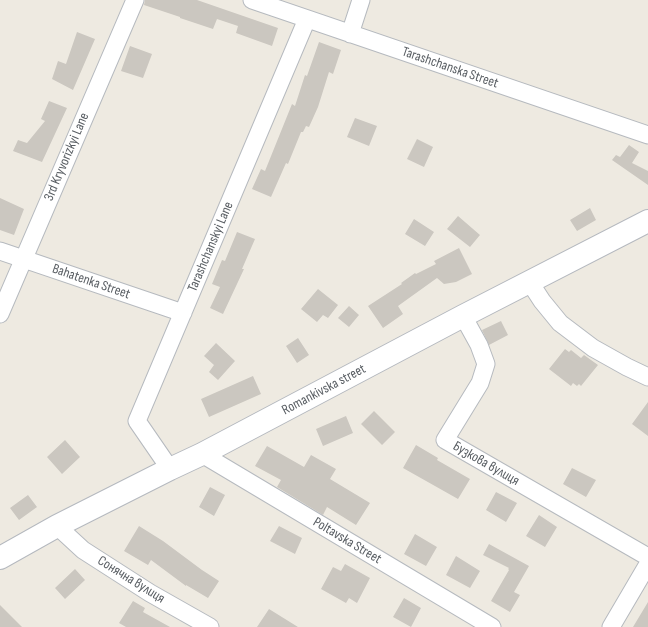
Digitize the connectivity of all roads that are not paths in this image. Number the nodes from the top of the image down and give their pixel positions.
1 (135, 0) edge
2 (252, 0) edge
3 (361, 0) edge
4 (307, 19) junction
5 (350, 34) junction
6 (648, 135) edge
7 (648, 221) edge
8 (0, 251) edge
9 (24, 259) junction
10 (529, 282) junction
11 (183, 313) junction
12 (0, 314) edge
13 (463, 316) junction
14 (648, 377) edge
15 (202, 454) junction
16 (170, 469) junction
17 (57, 526) junction
18 (648, 557) edge
19 (0, 558) edge
20 (648, 564) edge
21 (210, 627) edge
22 (492, 627) edge
23 (611, 627) edge

1 - 9 street, 3rd Kryvorizkyi Lane
2 - 4 street, Tarashchanska Street
3 - 5 street
4 - 5 street, Tarashchanska Street
4 - 11 street, Tarashchanskyi Lane
5 - 6 street, Tarashchanska Street
7 - 10 main road, Romankivska street
8 - 9 street, Bahatenka Street
9 - 11 street, Bahatenka Street
9 - 12 street, 3rd Kryvorizkyi Lane
10 - 13 main road, Romankivska street
10 - 14 street
11 - 16 street, Tarashchanskyi Lane
13 - 15 main road, Romankivska street
13 - 18 street, Бузкова вулиця
15 - 16 main road, Romankivska street
15 - 22 street, Poltavska Street
16 - 17 main road, Romankivska street
17 - 19 main road, Romankivska street
17 - 21 street, Сонячна вулиця
20 - 23 street

